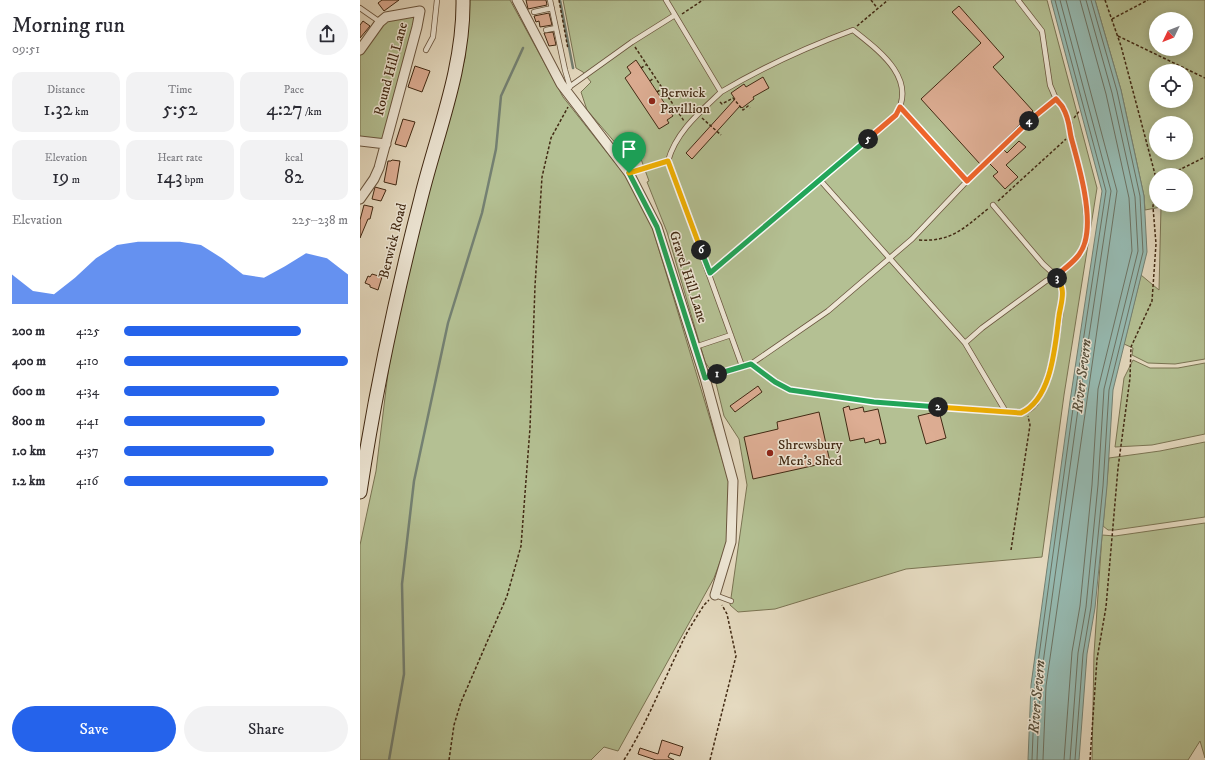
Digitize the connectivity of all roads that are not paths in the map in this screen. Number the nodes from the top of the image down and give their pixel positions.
1 (437, 0) edge
2 (463, 0) edge
3 (517, 0) edge
4 (550, 0) edge
5 (666, 0) edge
6 (1018, 0) edge
7 (360, 8) edge
8 (552, 8) junction
9 (534, 12) dead end
10 (676, 16) junction
11 (380, 22) junction
12 (556, 28) junction
13 (546, 30) dead end
14 (360, 50) edge
15 (426, 50) dead end
16 (568, 89) junction
17 (721, 92) junction
18 (360, 140) edge
19 (386, 144) junction
20 (668, 161) junction
21 (629, 173) junction
22 (820, 180) junction
23 (967, 181) road end
24 (360, 199) edge
25 (994, 205) road end
26 (889, 260) junction
27 (710, 273) junction
28 (1056, 276) junction
29 (731, 335) junction
30 (965, 343) junction
31 (695, 346) junction
32 (751, 364) junction
33 (742, 366) junction
34 (705, 378) junction
35 (1006, 412) junction
36 (360, 492) edge
37 (715, 595) joint
38 (731, 601) dead end

1 - 15 lane
2 - 36 main road, Berwick Road
3 - 16 street, Gravel Hill Lane
4 - 8 lane
5 - 10 lane
6 - 28 lane
7 - 11 lane
8 - 9 lane
8 - 12 lane
10 - 16 lane
10 - 17 lane
11 - 14 street
11 - 19 street, Round Hill Lane
12 - 13 lane
12 - 16 lane
16 - 21 street, Gravel Hill Lane
17 - 20 lane
17 - 22 lane
18 - 19 street
19 - 24 street, Round Hill Lane
20 - 21 lane
20 - 27 lane
21 - 31 street, Gravel Hill Lane
22 - 26 lane
22 - 27 lane
23 - 26 lane
25 - 28 lane
26 - 30 lane
26 - 32 lane
27 - 29 lane
28 - 30 lane
28 - 35 lane
29 - 31 lane
29 - 33 lane
30 - 35 lane
31 - 34 street, Gravel Hill Lane
32 - 33 lane
32 - 35 lane
33 - 34 lane
34 - 37 street, Gravel Hill Lane
37 - 38 lane

